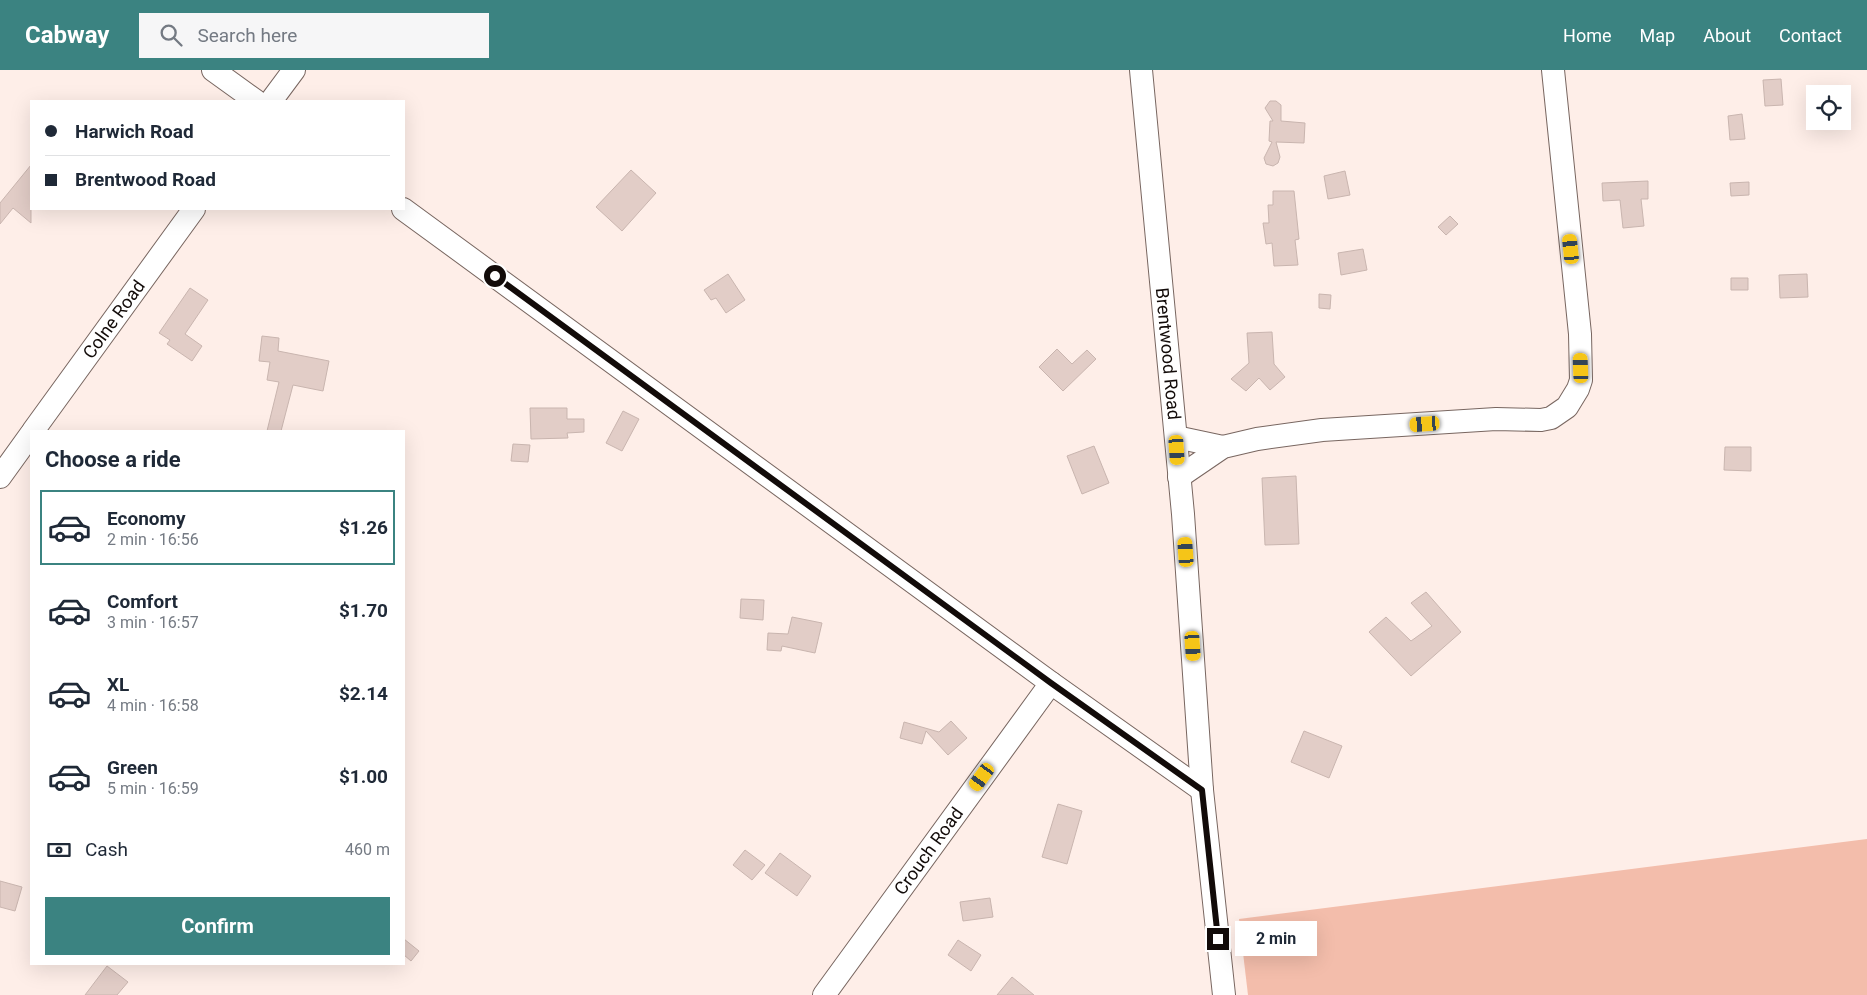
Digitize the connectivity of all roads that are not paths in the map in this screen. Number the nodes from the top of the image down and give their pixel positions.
1 (213, 70) edge
2 (294, 70) edge
3 (1142, 70) edge
4 (1553, 70) edge
5 (255, 100) edge
6 (272, 100) edge
7 (193, 210) edge
8 (404, 210) edge
9 (34, 430) edge
10 (30, 436) edge
11 (1176, 437) junction
12 (1223, 447) junction
13 (0, 477) edge
14 (1179, 477) junction
15 (1051, 683) junction
16 (1202, 790) junction
17 (824, 995) edge
18 (1224, 995) edge

1 - 5 street
2 - 6 street
3 - 11 street, Brentwood Road
4 - 12 street
7 - 9 street, Colne Road
8 - 15 street
10 - 13 street, Colne Road
11 - 12 street
11 - 14 street, Brentwood Road
12 - 14 street
14 - 16 street, Brentwood Road
15 - 16 street
15 - 17 street, Crouch Road
16 - 18 street, Brentwood Road

